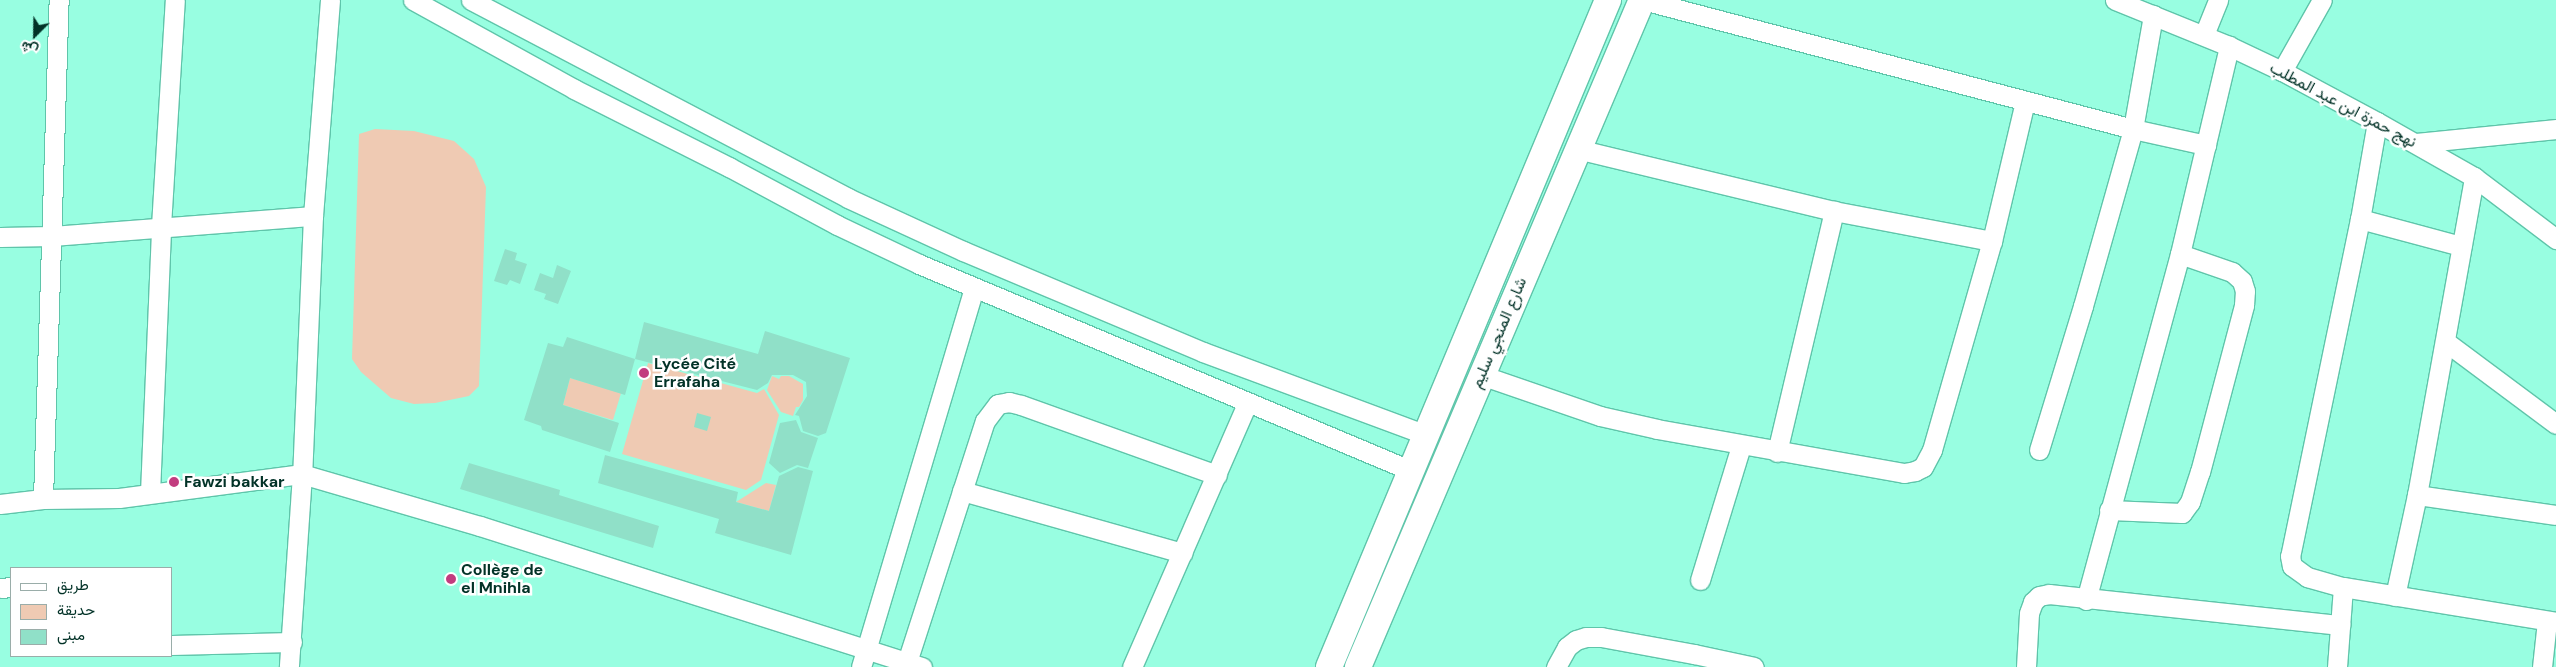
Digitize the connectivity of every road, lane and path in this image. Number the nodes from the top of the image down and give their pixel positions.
1 (59, 0) edge
2 (174, 0) edge
3 (330, 0) edge
4 (414, 0) edge
5 (471, 0) edge
6 (1608, 0) edge
7 (1643, 0) edge
8 (2114, 0) edge
9 (2218, 0) edge
10 (2322, 0) edge
11 (2153, 15) junction
12 (2204, 35) junction
13 (2229, 46) junction
14 (2282, 71) junction
15 (2026, 101) junction
16 (2377, 122) junction
17 (2133, 129) junction
18 (2556, 129) edge
19 (2416, 143) junction
20 (2206, 145) junction
21 (1576, 149) junction
22 (2474, 177) junction
23 (848, 198) junction
24 (1834, 211) junction
25 (313, 216) junction
26 (2360, 219) junction
27 (837, 225) junction
28 (161, 226) junction
29 (52, 236) junction
30 (0, 237) edge
31 (2556, 239) edge
32 (1992, 241) junction
33 (2461, 246) junction
34 (2180, 254) junction
35 (974, 287) junction
36 (2446, 342) junction
37 (1481, 375) junction
38 (1248, 404) junction
39 (2556, 424) edge
40 (1426, 435) junction
41 (1741, 446) junction
42 (2039, 450) dead end
43 (1777, 452) junction
44 (1412, 472) junction
45 (302, 474) junction
46 (1217, 475) junction
47 (962, 491) junction
48 (150, 493) junction
49 (2417, 494) junction
50 (43, 499) junction
51 (0, 504) edge
52 (2109, 510) junction
53 (2556, 515) edge
54 (1182, 553) junction
55 (1700, 580) dead end
56 (2343, 587) junction
57 (2395, 596) junction
58 (2086, 600) junction
59 (2551, 622) edge
60 (2340, 625) junction
61 (292, 642) junction
62 (172, 645) edge
63 (864, 659) edge
64 (1692, 660) edge
65 (914, 665) edge
66 (290, 667) edge
67 (1132, 667) edge
68 (1329, 667) edge
69 (1358, 667) edge
70 (1556, 667) edge
71 (1754, 667) edge
72 (2026, 667) edge
73 (2337, 667) edge
74 (2542, 667) edge

1 - 29 street
2 - 28 street
3 - 25 street
4 - 27 street
5 - 23 street
6 - 40 main road, شارع المنجي سليم
7 - 15 street
7 - 21 main road, شارع المنجي سليم
8 - 11 street, نهج حمزة ابن عبد المطلب
9 - 12 street
10 - 14 street
11 - 12 street, نهج حمزة ابن عبد المطلب
11 - 17 street
12 - 13 street, نهج حمزة ابن عبد المطلب
13 - 14 street, نهج حمزة ابن عبد المطلب
13 - 20 street
14 - 16 street, نهج حمزة ابن عبد المطلب
15 - 17 street
15 - 32 street
16 - 19 street, نهج حمزة ابن عبد المطلب
16 - 26 street
17 - 20 street
17 - 42 street
18 - 19 street
19 - 22 street, نهج حمزة ابن عبد المطلب
20 - 34 street
21 - 24 street
21 - 37 main road, شارع المنجي سليم
22 - 31 street, نهج حمزة ابن عبد المطلب
22 - 33 street
23 - 27 street
23 - 40 street
24 - 32 street
24 - 43 street
25 - 28 street
25 - 45 street
26 - 33 street
26 - 56 street
27 - 35 street
28 - 29 street
28 - 48 street
29 - 30 street
29 - 50 street
32 - 43 street
33 - 36 street
34 - 52 street
34 - 52 street
35 - 38 street
35 - 63 street
36 - 39 street
36 - 49 street
37 - 41 street
37 - 69 main road, شارع المنجي سليم
38 - 44 street
38 - 46 street
40 - 44 main road, شارع المنجي سليم
41 - 43 street
41 - 55 street
44 - 68 main road, شارع المنجي سليم
45 - 48 street
45 - 61 street
45 - 63 street
46 - 47 street
46 - 54 street
47 - 54 street
47 - 65 street
48 - 50 street
49 - 53 street
49 - 57 street
50 - 51 street
52 - 58 street
54 - 67 street
56 - 57 street
56 - 60 street
57 - 59 street
58 - 60 street
58 - 72 street
59 - 74 street
60 - 73 street
61 - 62 street
61 - 66 street
63 - 65 street
64 - 70 street
64 - 71 street

